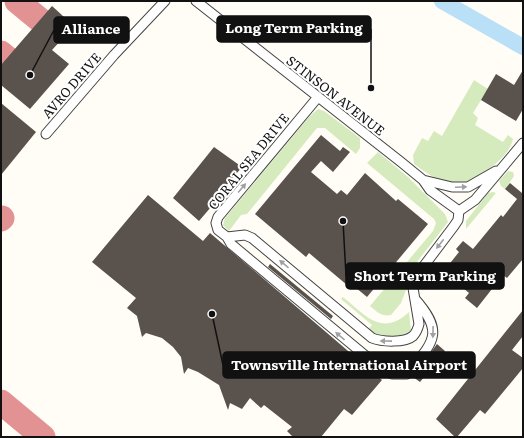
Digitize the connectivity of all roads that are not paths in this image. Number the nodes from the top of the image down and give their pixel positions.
1 (165, 1) edge
2 (196, 1) edge
3 (318, 97) junction
4 (46, 134) dead end
5 (523, 143) edge
6 (499, 170) junction
7 (423, 180) junction
8 (459, 211) junction
9 (227, 237) junction
10 (416, 299) junction

1 - 4 street, AVRO DRIVE
2 - 3 street, STINSON AVENUE
3 - 7 street, STINSON AVENUE
9 -> 3 street, CORAL SEA DRIVE
5 - 6 street
7 -> 6 street
6 - 8 street
7 - 8 street, STINSON AVENUE
8 -> 10 street
10 -> 9 street
10 -> 9 street

